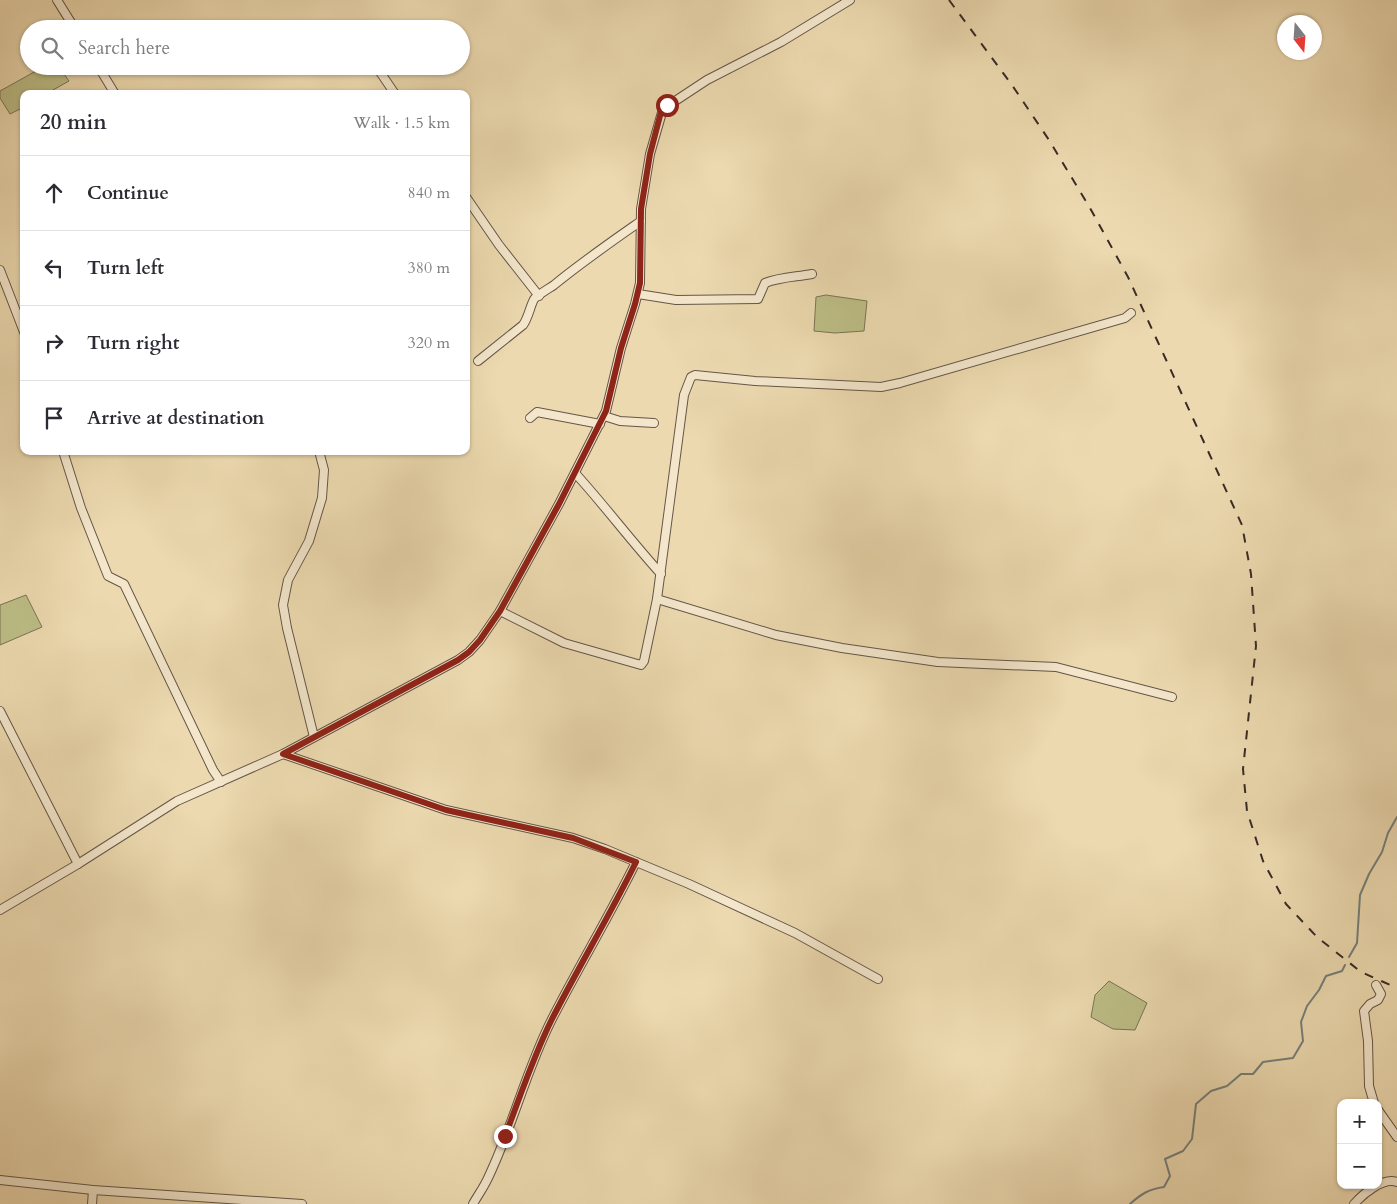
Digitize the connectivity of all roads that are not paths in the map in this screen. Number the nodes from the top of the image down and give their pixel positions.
1 (57, 0) edge
2 (850, 0) edge
3 (69, 20) edge
4 (103, 75) edge
5 (382, 75) edge
6 (113, 90) edge
7 (392, 90) edge
8 (470, 203) edge
9 (640, 221) junction
10 (0, 270) edge
11 (812, 274) dead end
12 (638, 294) junction
13 (539, 296) junction
14 (1131, 313) dead end
15 (20, 322) edge
16 (478, 361) dead end
17 (604, 416) junction
18 (530, 418) dead end
19 (654, 423) dead end
20 (600, 424) junction
21 (64, 455) edge
22 (320, 455) edge
23 (575, 474) junction
24 (660, 574) junction
25 (657, 599) junction
26 (500, 611) junction
27 (1172, 697) dead end
28 (0, 711) edge
29 (314, 737) junction
30 (283, 754) junction
31 (220, 782) junction
32 (636, 862) junction
33 (78, 864) junction
34 (0, 910) edge
35 (878, 979) dead end
36 (1376, 985) dead end
37 (1373, 1099) edge
38 (1382, 1116) edge
39 (1397, 1137) edge
40 (0, 1180) edge
41 (1397, 1182) edge
42 (93, 1190) junction
43 (92, 1204) edge
44 (302, 1204) edge
45 (473, 1204) edge
46 (1354, 1204) edge

1 - 3 street
2 - 9 street
4 - 6 street
5 - 7 street
8 - 13 street
9 - 12 street
9 - 13 street
10 - 15 street
11 - 12 street
12 - 17 street
13 - 16 street
14 - 24 street
17 - 19 street
17 - 20 street
18 - 20 street
20 - 23 street
21 - 31 street
22 - 29 street
23 - 24 street
23 - 26 street
24 - 25 street
25 - 26 street
25 - 27 street
26 - 29 street
28 - 33 street
29 - 30 street
30 - 31 street
30 - 32 street
31 - 33 street
32 - 35 street
32 - 45 street
33 - 34 street
36 - 37 street
38 - 39 street
40 - 42 street
41 - 46 street
42 - 43 street
42 - 44 street

